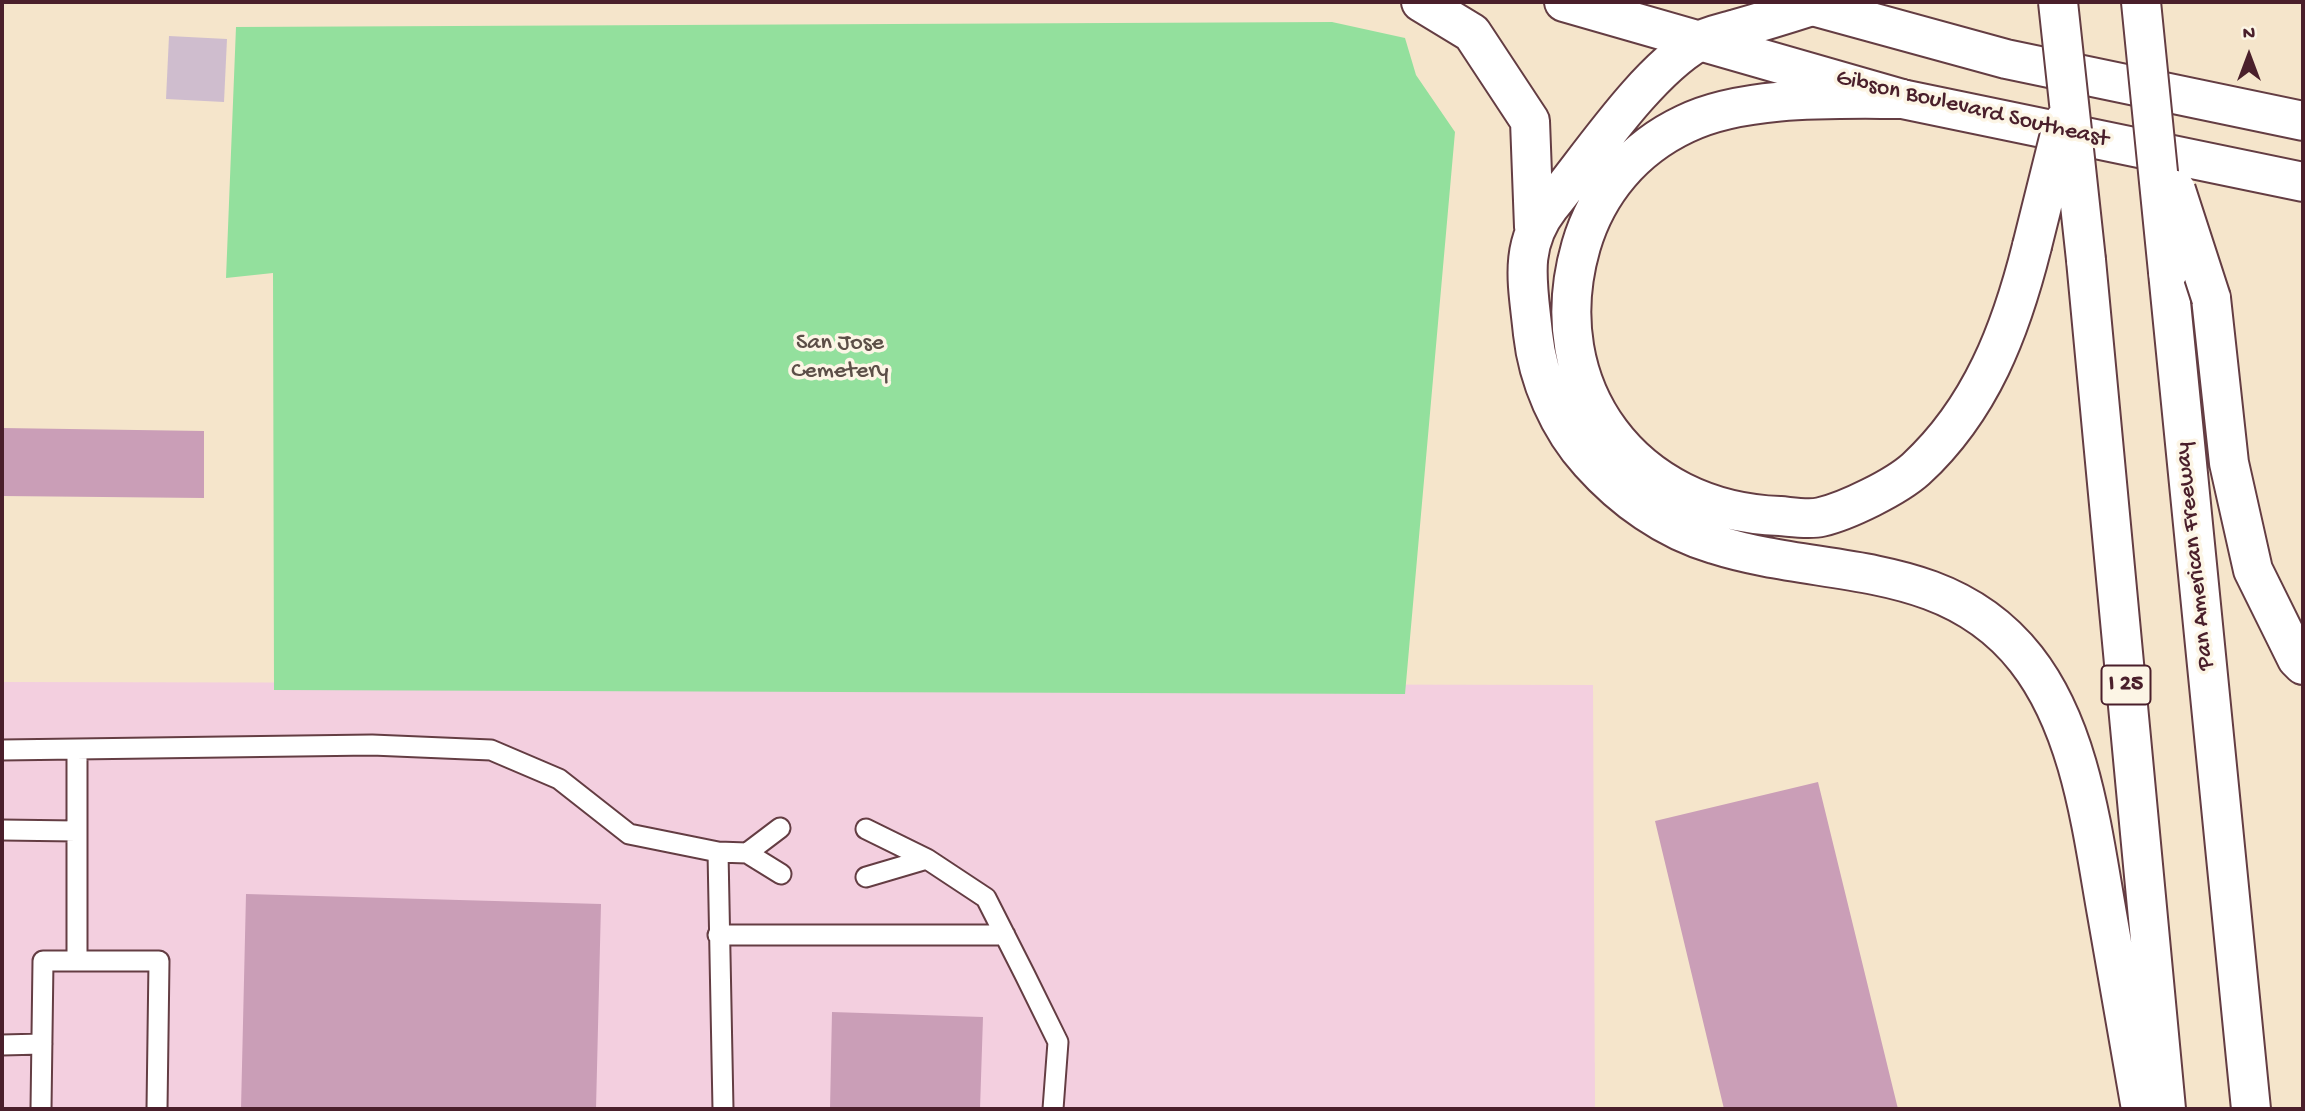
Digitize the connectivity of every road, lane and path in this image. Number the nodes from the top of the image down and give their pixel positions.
1 (1421, 2) edge
2 (1564, 2) edge
3 (2058, 2) edge
4 (2141, 2) edge
5 (1805, 4) edge
6 (1699, 41) junction
7 (2069, 96) junction
8 (1902, 99) junction
9 (2303, 121) edge
10 (2155, 124) junction
11 (2303, 182) edge
12 (1534, 227) junction
13 (2303, 664) edge
14 (2, 750) edge
15 (77, 750) junction
16 (780, 828) dead end
17 (866, 829) dead end
18 (2, 830) edge
19 (76, 831) junction
20 (718, 852) junction
21 (747, 853) junction
22 (927, 859) junction
23 (781, 874) dead end
24 (866, 877) dead end
25 (718, 935) junction
26 (1005, 935) junction
27 (77, 961) junction
28 (42, 1044) junction
29 (2, 1045) edge
30 (41, 1109) edge
31 (157, 1109) edge
32 (723, 1109) edge
33 (1053, 1109) edge
34 (2141, 1109) edge
35 (2166, 1109) edge
36 (2251, 1109) edge

1 - 12 main road
2 - 6 main road, Gibson Boulevard Southeast
3 - 7 main road, I 25, bridge
4 - 10 main road, Pan American Freeway, bridge
5 - 6 main road
5 - 9 main road
6 - 8 main road, Gibson Boulevard Southeast
6 - 12 main road
7 - 8 main road, bridge
7 - 35 main road, I 25, bridge
8 - 11 main road, Gibson Boulevard Southeast
10 - 13 main road, bridge
10 - 36 main road, Pan American Freeway, bridge
12 - 34 main road
14 - 15 lane
15 - 19 lane
15 - 20 lane
16 - 21 lane
17 - 22 lane
18 - 19 lane
19 - 27 lane
20 - 21 lane
20 - 25 lane
21 - 23 lane
22 - 24 lane
22 - 26 lane
25 - 26 lane
25 - 32 lane
26 - 33 lane
27 - 28 lane
27 - 31 lane
28 - 29 lane
28 - 30 lane

